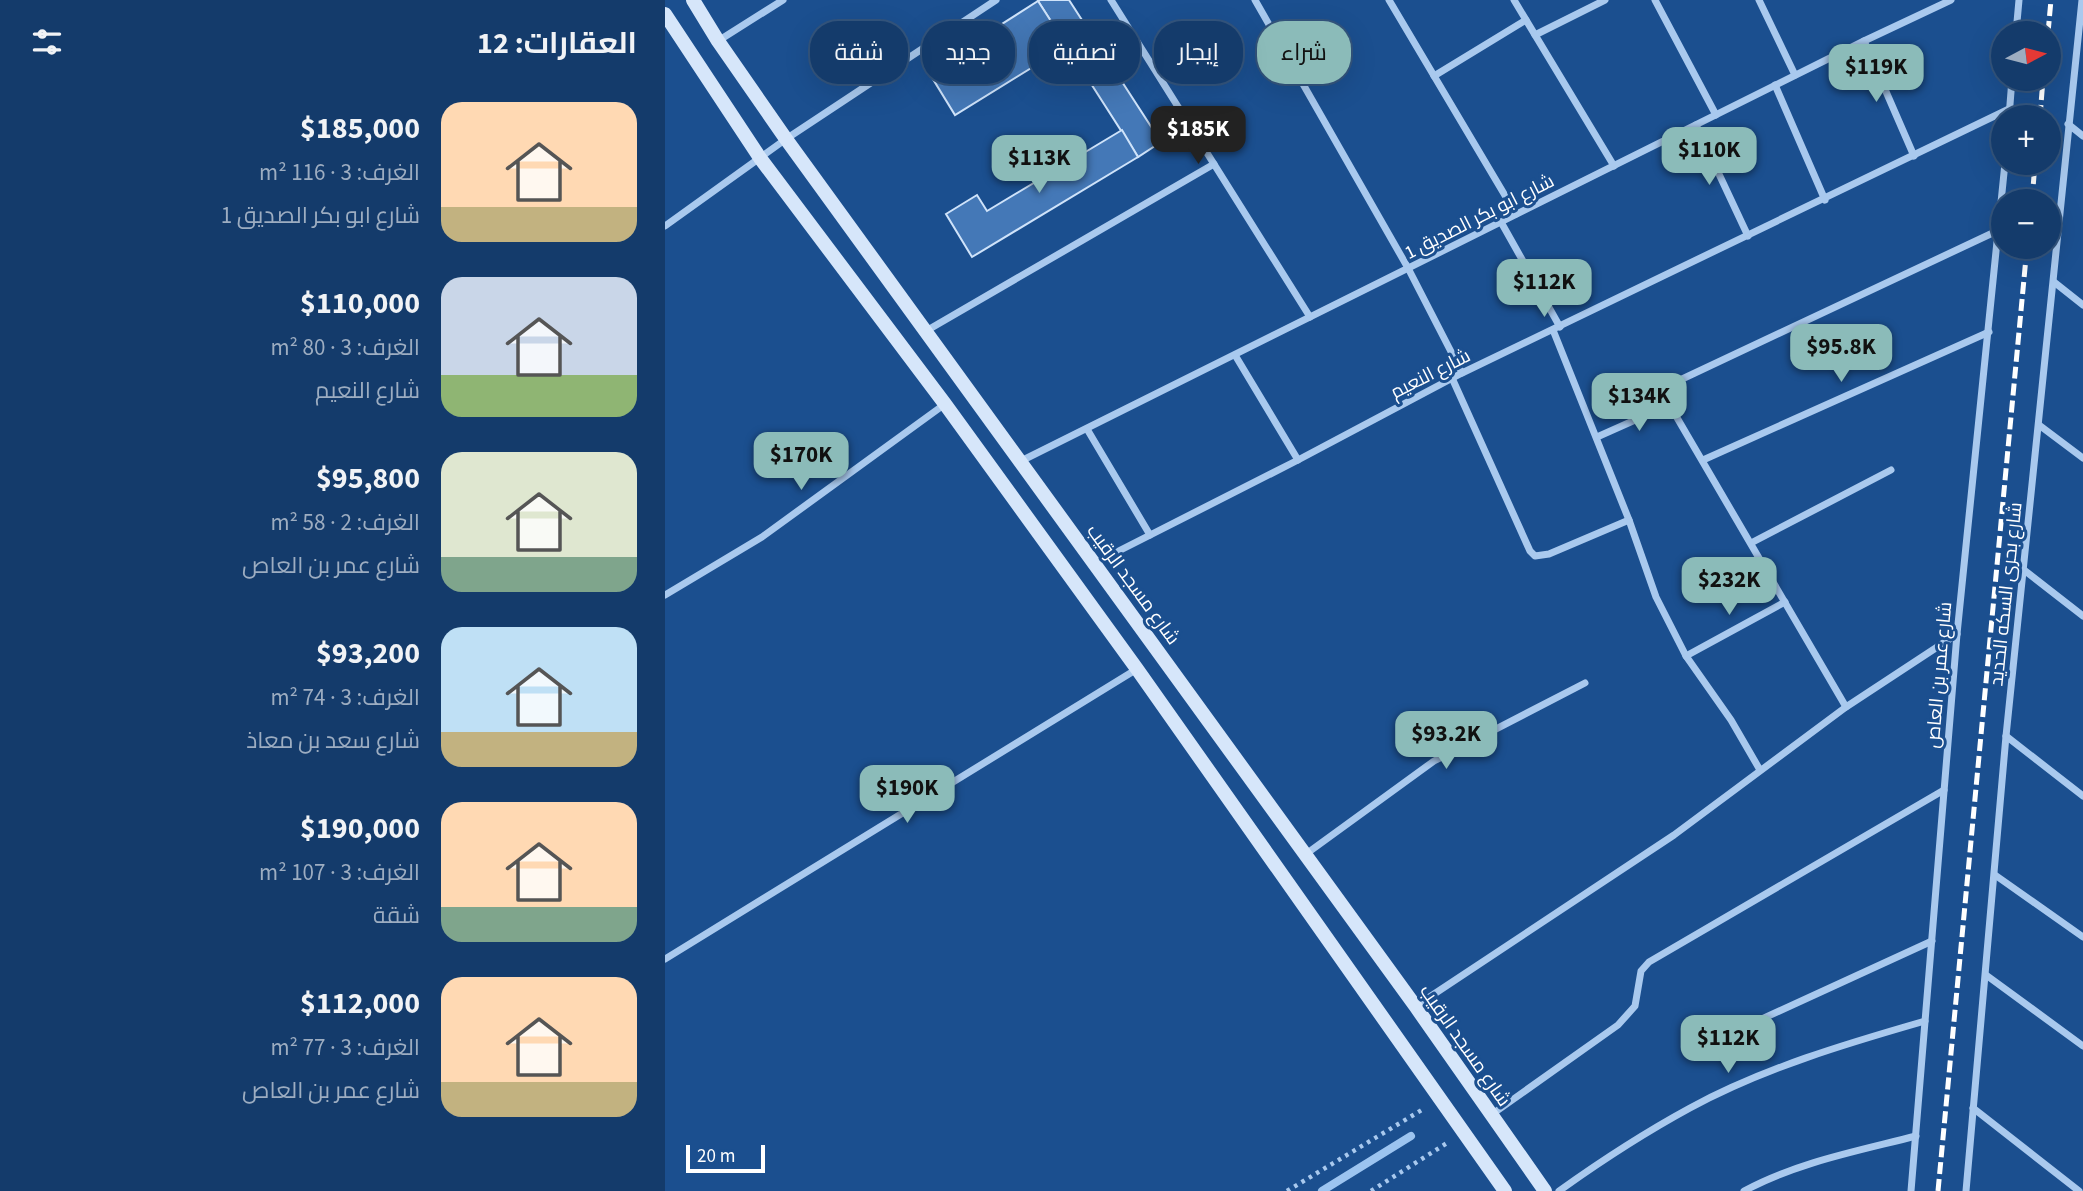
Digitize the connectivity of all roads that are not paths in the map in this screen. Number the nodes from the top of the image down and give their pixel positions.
1 (693, 0) edge
2 (782, 0) edge
3 (996, 0) edge
4 (1111, 0) edge
5 (1255, 0) edge
6 (1389, 0) edge
7 (1514, 0) edge
8 (1605, 0) edge
9 (1655, 0) edge
10 (1759, 0) edge
11 (1951, 0) edge
12 (2019, 0) edge
13 (2082, 0) edge
14 (665, 14) edge
15 (2082, 18) edge
16 (1526, 20) junction
17 (2017, 21) edge
18 (1535, 35) junction
19 (718, 41) junction
20 (1864, 41) junction
21 (1795, 75) junction
22 (1434, 76) junction
23 (1775, 85) junction
24 (1716, 115) junction
25 (1991, 121) edge
26 (2068, 124) junction
27 (1696, 125) junction
28 (2083, 136) edge
29 (786, 139) junction
30 (1914, 156) junction
31 (760, 158) junction
32 (1214, 164) junction
33 (1614, 166) junction
34 (1825, 200) junction
35 (1516, 214) junction
36 (1501, 222) junction
37 (665, 226) edge
38 (1991, 234) edge
39 (1748, 236) junction
40 (1996, 259) edge
41 (1408, 268) junction
42 (2054, 282) junction
43 (2083, 305) edge
44 (1310, 317) junction
45 (1556, 329) junction
46 (926, 331) junction
47 (1989, 332) junction
48 (1235, 355) junction
49 (1462, 373) junction
50 (1452, 378) junction
51 (945, 404) junction
52 (1671, 404) junction
53 (2039, 425) junction
54 (1087, 429) junction
55 (1597, 437) junction
56 (2083, 458) edge
57 (1298, 460) junction
58 (1703, 460) junction
59 (1021, 461) junction
60 (1891, 470) dead end
61 (1629, 520) junction
62 (1150, 535) junction
63 (1751, 543) junction
64 (1095, 563) junction
65 (2024, 570) junction
66 (665, 595) edge
67 (1785, 601) junction
68 (2083, 616) edge
69 (1957, 634) junction
70 (1686, 656) junction
71 (1137, 669) junction
72 (1584, 684) dead end
73 (1846, 707) junction
74 (2006, 736) junction
75 (1760, 770) junction
76 (1944, 790) junction
77 (2083, 796) edge
78 (1305, 854) junction
79 (1995, 875) junction
80 (2083, 937) edge
81 (1932, 941) junction
82 (665, 959) edge
83 (1986, 975) junction
84 (1416, 1007) junction
85 (1925, 1021) junction
86 (1729, 1034) dead end
87 (2083, 1046) edge
88 (1973, 1108) junction
89 (1491, 1115) junction
90 (1916, 1136) junction
91 (1505, 1191) edge
92 (1545, 1191) edge
93 (1559, 1191) edge
94 (1744, 1191) edge
95 (1911, 1191) edge
96 (1966, 1191) edge
97 (2078, 1191) edge

1 - 19 main road, شارع مسجد الرقيب
2 - 19 street
3 - 29 street
4 - 32 street
5 - 41 street
6 - 22 street
7 - 16 street
8 - 18 street
9 - 24 street
10 - 21 street
11 - 20 street, شارع ابو بكر الصديق 1
12 - 17 street
13 - 15 street, شارع بحرى السكه الحديد
14 - 31 main road
15 - 26 street, شارع بحرى السكه الحديد
16 - 18 street
16 - 22 street
18 - 33 street
19 - 29 main road, شارع مسجد الرقيب
20 - 21 street, شارع ابو بكر الصديق 1
20 - 30 street
21 - 23 street, شارع ابو بكر الصديق 1
22 - 35 street
23 - 24 street, شارع ابو بكر الصديق 1
23 - 34 street
24 - 27 street, شارع ابو بكر الصديق 1
25 - 30 street, شارع النعيم
26 - 28 street
26 - 42 street, شارع بحرى السكه الحديد
27 - 33 street, شارع ابو بكر الصديق 1
27 - 39 street
29 - 31 street
29 - 46 main road, شارع مسجد الرقيب
30 - 34 street, شارع النعيم
31 - 37 street
31 - 51 main road
32 - 44 street
32 - 46 street
33 - 35 street, شارع ابو بكر الصديق 1
34 - 39 street, شارع النعيم
35 - 36 street, شارع ابو بكر الصديق 1
36 - 41 street, شارع ابو بكر الصديق 1
36 - 45 street
38 - 52 street
39 - 45 street, شارع النعيم
40 - 47 street, شارع عمر بن العاص
41 - 44 street, شارع ابو بكر الصديق 1
41 - 49 street
42 - 43 street
42 - 53 street, شارع بحرى السكه الحديد
44 - 48 street, شارع ابو بكر الصديق 1
45 - 49 street, شارع النعيم
45 - 55 street
46 - 59 main road, شارع مسجد الرقيب
47 - 58 street
47 - 69 street, شارع عمر بن العاص
48 - 54 street, شارع ابو بكر الصديق 1
48 - 57 street
49 - 50 street, شارع النعيم
50 - 57 street, شارع النعيم
50 - 61 street
51 - 66 street
51 - 71 main road
52 - 55 street
52 - 58 street
53 - 56 street
53 - 65 street, شارع بحرى السكه الحديد
54 - 59 street, شارع ابو بكر الصديق 1
54 - 62 street
55 - 61 street
57 - 62 street, شارع النعيم
58 - 63 street
59 - 64 main road, شارع مسجد الرقيب
60 - 63 street
61 - 70 street
62 - 64 street, شارع النعيم
63 - 67 street
64 - 78 main road, شارع مسجد الرقيب
65 - 68 street
65 - 74 street, شارع بحرى السكه الحديد
67 - 70 street
67 - 73 street
69 - 73 street
69 - 76 street, شارع عمر بن العاص
70 - 75 street
71 - 82 street
71 - 91 main road
72 - 78 street
73 - 75 street
74 - 77 street
74 - 79 street, شارع بحرى السكه الحديد
75 - 84 street
76 - 81 street, شارع عمر بن العاص
76 - 89 street
78 - 84 main road, شارع مسجد الرقيب
79 - 80 street
79 - 83 street, شارع بحرى السكه الحديد
81 - 85 street, شارع عمر بن العاص
81 - 86 street
83 - 87 street
83 - 88 street, شارع بحرى السكه الحديد
84 - 89 main road, شارع مسجد الرقيب
85 - 90 street, شارع عمر بن العاص
85 - 93 street
88 - 96 street, شارع بحرى السكه الحديد
88 - 97 street
89 - 92 main road, شارع مسجد الرقيب
90 - 94 street
90 - 95 street, شارع عمر بن العاص

